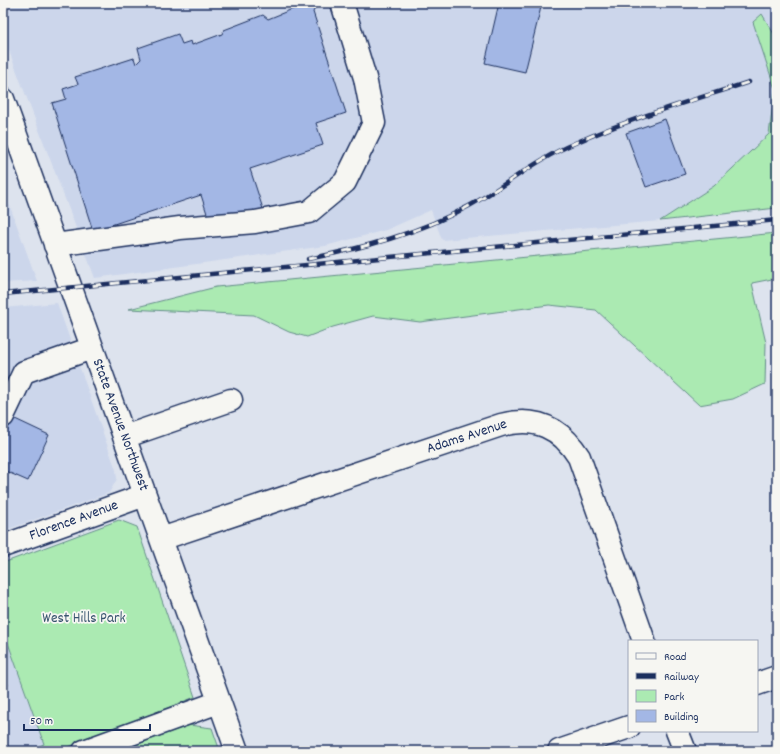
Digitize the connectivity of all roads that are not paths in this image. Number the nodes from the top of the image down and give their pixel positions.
1 (342, 3) edge
2 (3, 99) edge
3 (55, 245) junction
4 (92, 348) junction
5 (231, 400) dead end
6 (3, 416) edge
7 (124, 437) junction
8 (145, 495) junction
9 (161, 540) junction
10 (4, 541) edge
11 (644, 640) edge
12 (777, 677) edge
13 (758, 684) edge
14 (219, 702) junction
15 (628, 727) edge
16 (677, 732) edge
17 (84, 751) edge
18 (237, 751) edge
19 (559, 751) edge
20 (685, 751) edge

1 - 3 street
2 - 3 street, State Avenue Northwest
3 - 4 street, State Avenue Northwest
4 - 6 street
4 - 7 street, State Avenue Northwest
5 - 7 street
7 - 8 street, State Avenue Northwest
8 - 9 street, State Avenue Northwest
8 - 10 street, Florence Avenue
9 - 11 street, Adams Avenue
9 - 14 street, State Avenue Northwest
12 - 13 street
14 - 17 street
14 - 18 street, State Avenue Northwest
15 - 19 street
16 - 20 street

